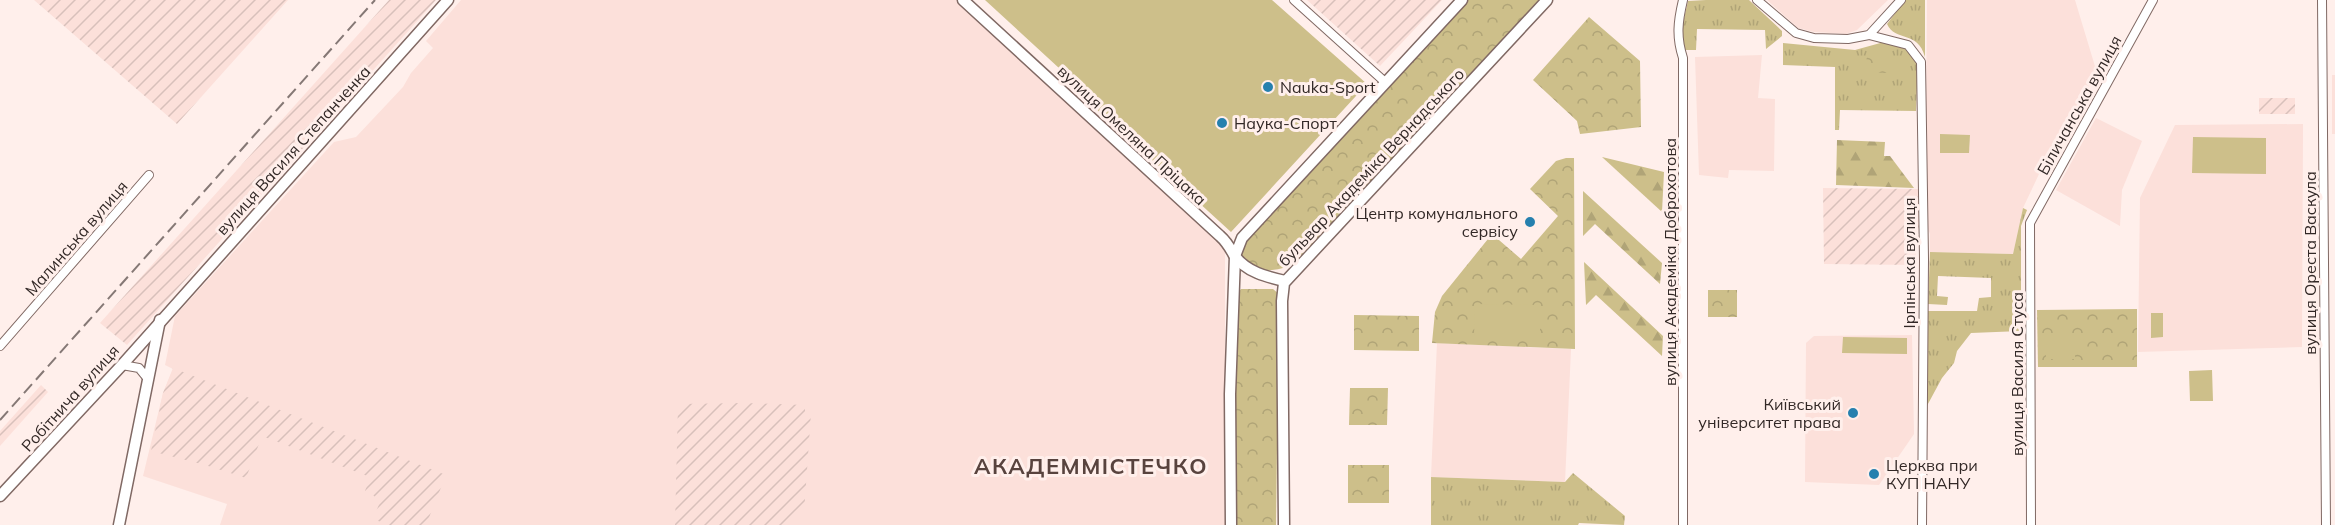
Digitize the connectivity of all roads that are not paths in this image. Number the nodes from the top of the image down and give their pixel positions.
1 (448, 0) edge
2 (963, 0) edge
3 (1294, 0) edge
4 (1462, 0) edge
5 (1546, 0) edge
6 (1683, 0) edge
7 (1757, 0) edge
8 (1901, 0) edge
9 (2153, 0) edge
10 (2322, 0) edge
11 (1869, 35) junction
12 (1385, 82) junction
13 (149, 175) dead end
14 (2030, 223) joint
15 (1235, 256) junction
16 (1285, 281) junction
17 (160, 320) junction
18 (0, 346) edge
19 (122, 365) junction
20 (149, 380) junction
21 (0, 496) edge
22 (119, 525) edge
23 (1231, 525) edge
24 (1284, 525) edge
25 (1683, 525) edge
26 (1922, 525) edge
27 (2031, 525) edge
28 (2326, 525) edge

1 - 17 street, вулиця Василя Степанченка
2 - 15 street, вулиця Омеляна Пріцака
3 - 12 street
4 - 12 street
5 - 16 street, бульвар Академіка Вернадського
6 - 25 street, вулиця Академіка Доброхотова
7 - 11 street
8 - 11 street
9 - 14 street, Біличанська вулиця
10 - 28 street, вулиця Ореста Васкула
11 - 26 street, Ірпінська вулиця
12 - 15 street
13 - 18 street, Малинська вулиця
14 - 27 street, вулиця Василя Стуса
15 - 16 street, вулиця Омеляна Пріцака
15 - 23 street
16 - 24 street, бульвар Академіка Вернадського
17 - 19 street, Робітнича вулиця
17 - 20 street
19 - 20 street
19 - 21 street, Робітнича вулиця
20 - 22 street

